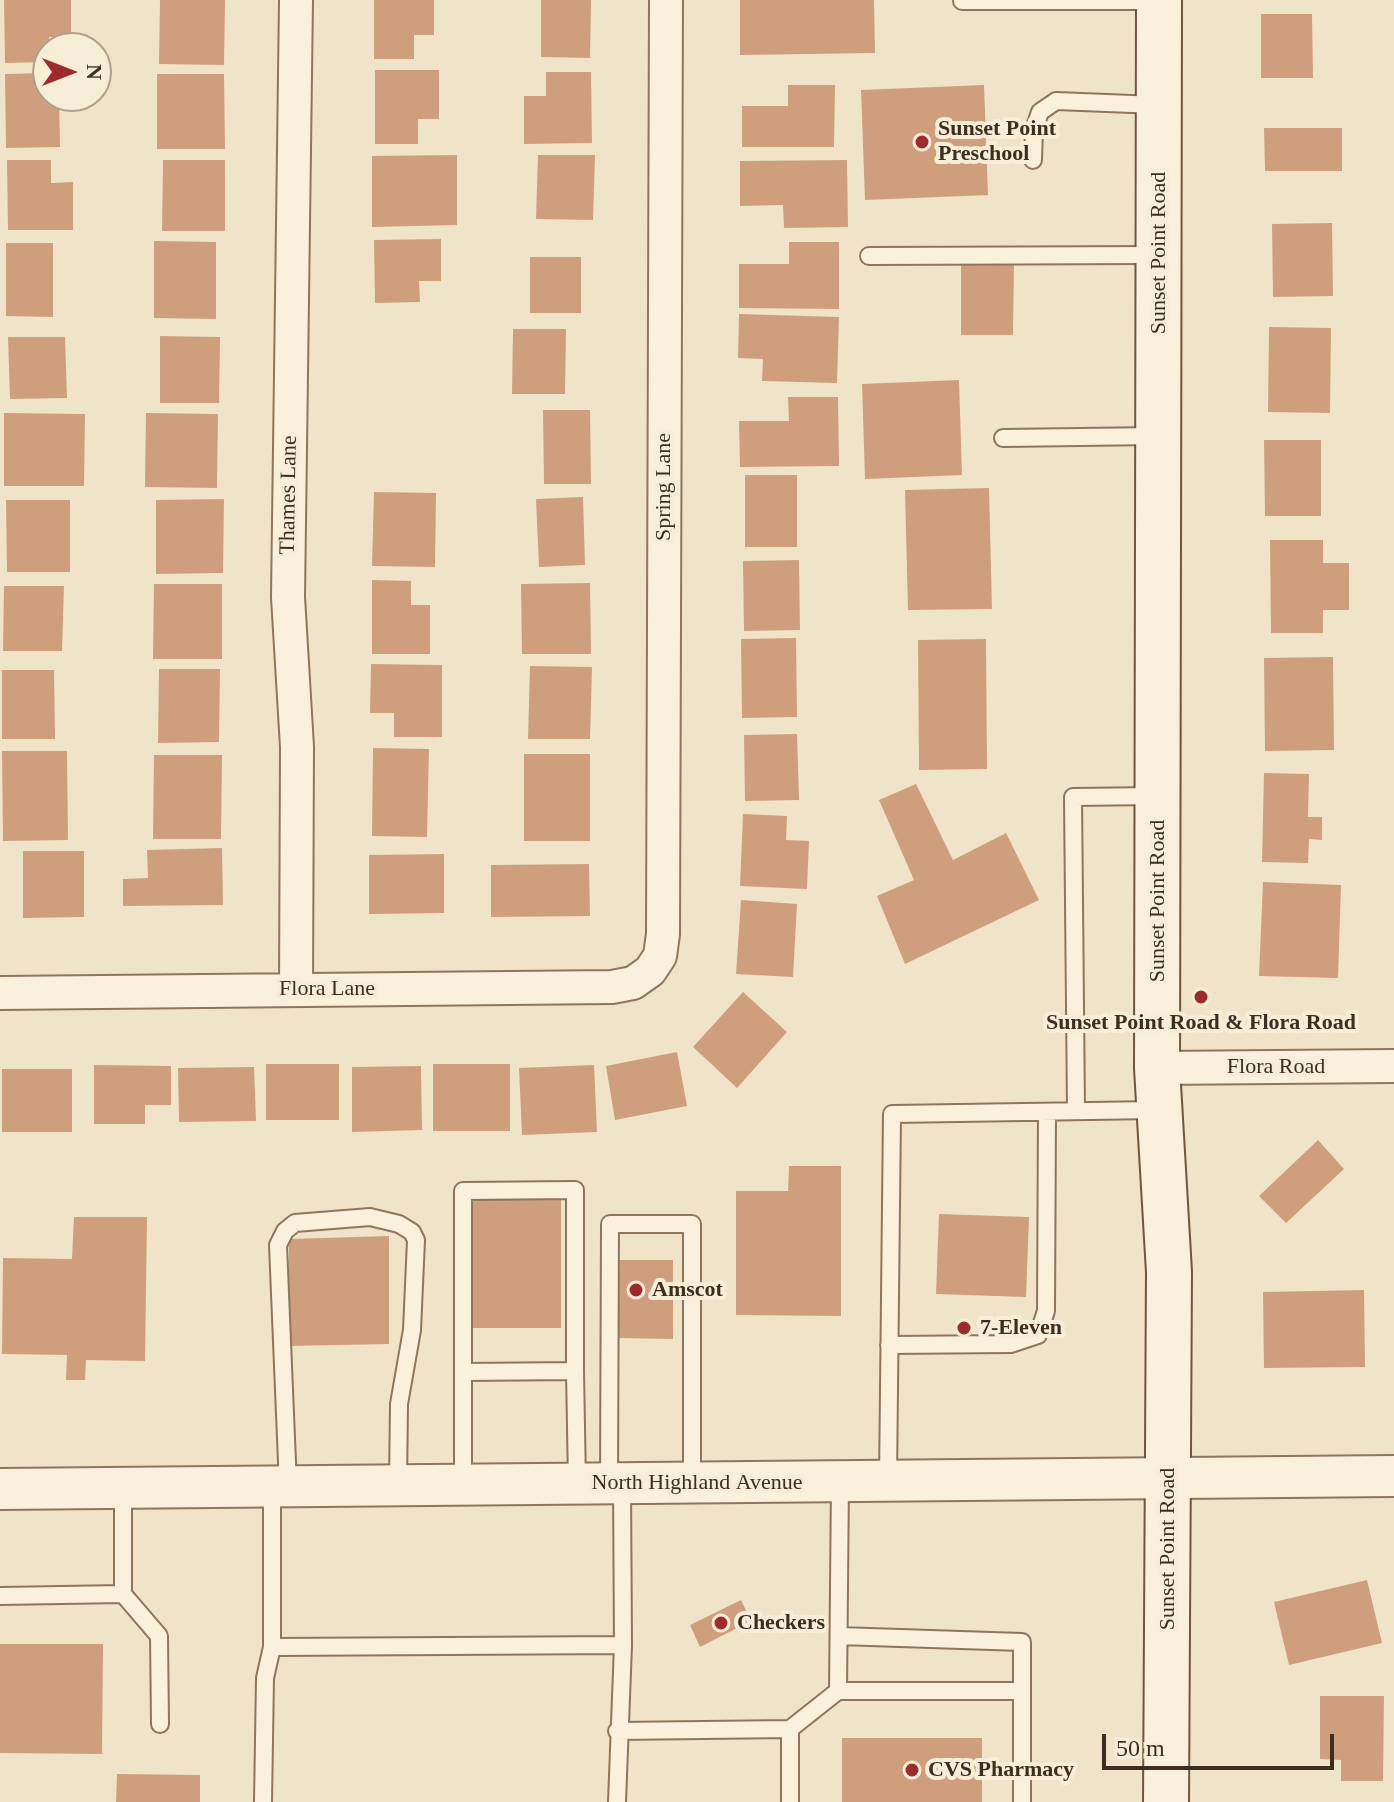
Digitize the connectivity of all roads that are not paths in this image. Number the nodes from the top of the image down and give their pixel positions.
1 (296, 0) edge
2 (666, 0) edge
3 (1159, 0) edge
4 (962, 1) edge
5 (1159, 105) junction
6 (1033, 160) dead end
7 (1158, 255) junction
8 (869, 256) dead end
9 (1158, 436) junction
10 (1003, 438) dead end
11 (1158, 796) junction
12 (650, 971) joint
13 (296, 989) junction
14 (0, 993) edge
15 (1394, 1066) edge
16 (1158, 1089) junction
17 (1076, 1111) junction
18 (1047, 1112) junction
19 (889, 1345) junction
20 (575, 1371) junction
21 (463, 1372) junction
22 (1394, 1476) edge
23 (1168, 1479) junction
24 (888, 1481) junction
25 (840, 1482) junction
26 (692, 1483) junction
27 (603, 1484) junction
28 (398, 1486) junction
29 (463, 1486) junction
30 (280, 1487) junction
31 (123, 1488) junction
32 (0, 1489) edge
33 (123, 1594) junction
34 (0, 1596) edge
35 (839, 1636) junction
36 (623, 1645) junction
37 (272, 1647) junction
38 (838, 1691) junction
39 (1022, 1691) junction
40 (160, 1724) dead end
41 (790, 1729) junction
42 (617, 1731) junction
43 (263, 1802) edge
44 (617, 1802) edge
45 (790, 1802) edge
46 (1022, 1802) edge
47 (1166, 1802) edge

1 - 13 street, Thames Lane
2 - 12 street, Spring Lane
3 - 4 lane
3 - 5 main road, Sunset Point Road
5 - 6 lane
5 - 7 main road, Sunset Point Road
7 - 8 lane
7 - 9 main road, Sunset Point Road
9 - 10 lane
9 - 11 main road, Sunset Point Road
11 - 16 main road, Sunset Point Road
11 - 17 lane
12 - 13 street, Flora Lane
13 - 14 street, Flora Lane
15 - 16 street, Flora Road
16 - 17 lane
16 - 23 main road, Sunset Point Road
17 - 18 lane
18 - 19 lane
18 - 19 lane
19 - 24 lane
20 - 21 lane
20 - 21 lane
20 - 27 lane
21 - 29 lane
22 - 23 street, North Highland Avenue
23 - 24 street, North Highland Avenue
23 - 47 main road, Sunset Point Road
24 - 25 street, North Highland Avenue
25 - 26 street, North Highland Avenue
25 - 35 lane
26 - 27 street, North Highland Avenue
26 - 27 lane
27 - 29 street, North Highland Avenue
27 - 36 lane
28 - 29 street, North Highland Avenue
28 - 30 street, North Highland Avenue
28 - 30 lane
30 - 31 street, North Highland Avenue
30 - 37 lane
31 - 32 street, North Highland Avenue
31 - 33 lane
33 - 34 lane
33 - 40 lane
35 - 38 lane
35 - 39 lane
36 - 37 lane
36 - 42 lane
37 - 43 lane
38 - 39 lane
38 - 41 lane
39 - 46 lane
41 - 42 lane
41 - 45 lane
42 - 44 lane

